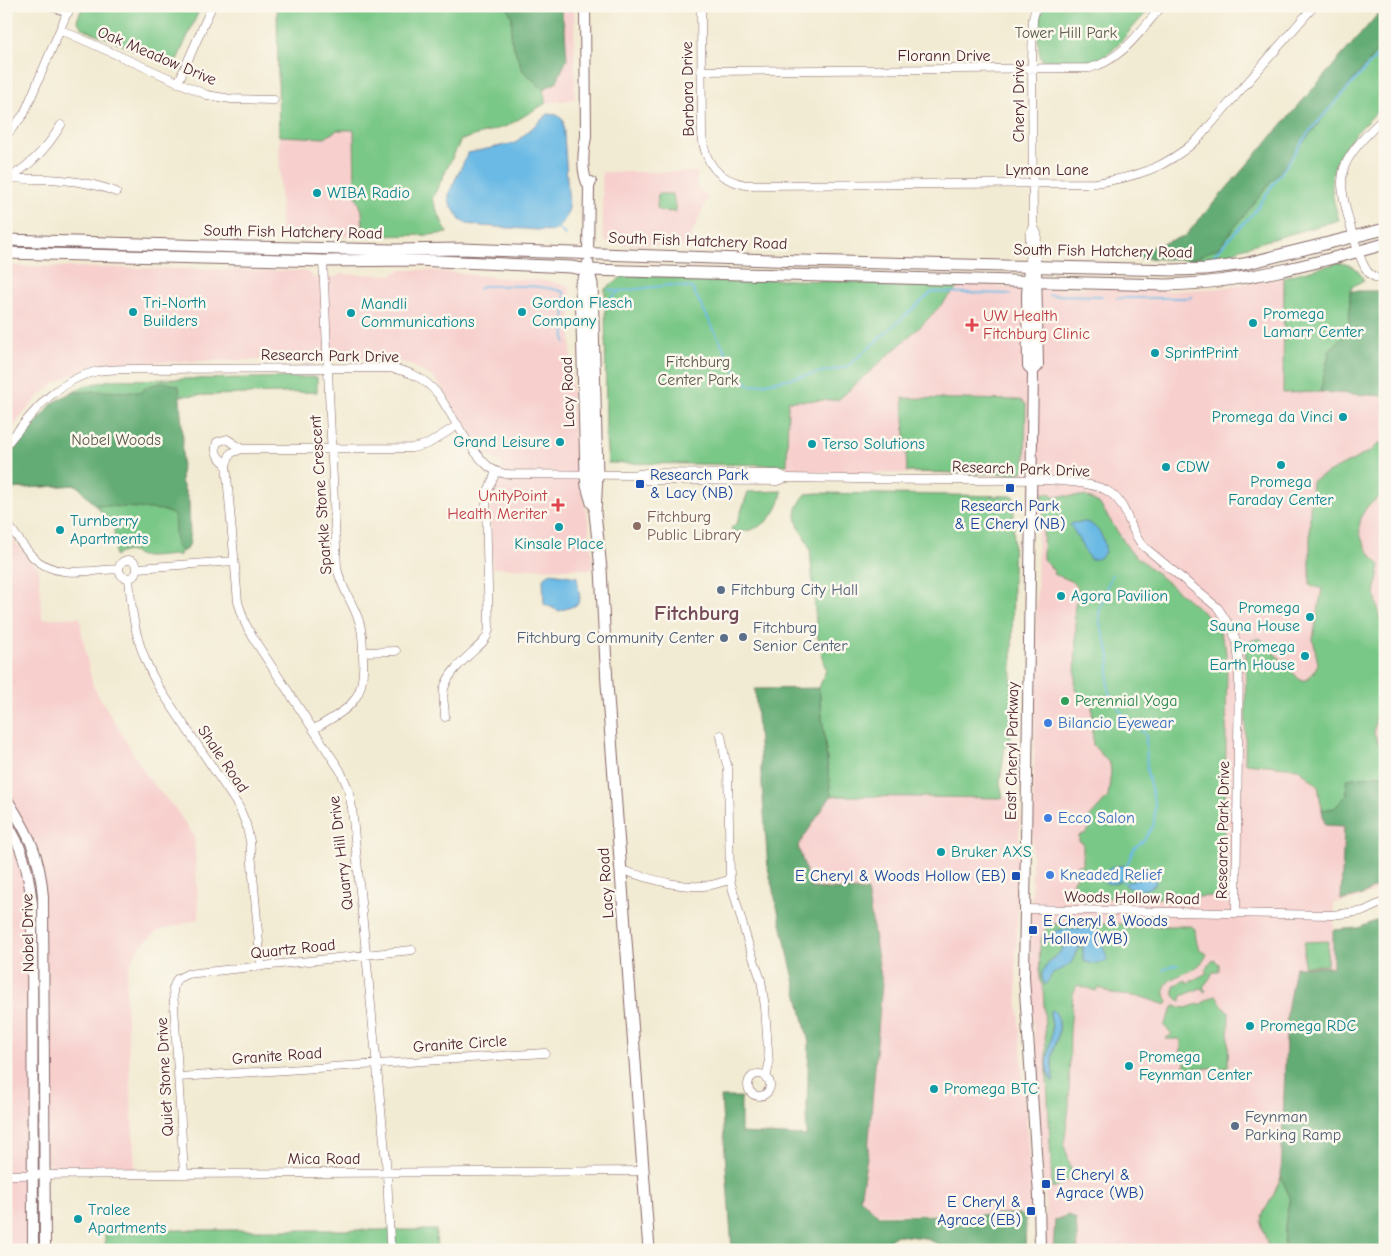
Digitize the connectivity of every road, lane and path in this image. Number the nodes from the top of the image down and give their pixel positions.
1 (51, 6) edge
2 (212, 6) edge
3 (585, 6) edge
4 (701, 6) edge
5 (1036, 6) edge
6 (1162, 6) edge
7 (1314, 6) edge
8 (69, 10) edge
9 (61, 30) junction
10 (1032, 69) junction
11 (701, 72) junction
12 (178, 83) junction
13 (274, 100) dead end
14 (1385, 117) edge
15 (61, 125) dead end
16 (6, 136) edge
17 (714, 168) joint
18 (8, 176) edge
19 (1033, 184) junction
20 (116, 192) dead end
21 (1385, 229) edge
22 (1354, 237) junction
23 (6, 240) edge
24 (1385, 244) edge
25 (1358, 252) junction
26 (6, 253) edge
27 (588, 253) junction
28 (322, 261) junction
29 (1032, 267) junction
30 (588, 270) junction
31 (1385, 280) edge
32 (1032, 282) junction
33 (327, 368) junction
34 (458, 425) junction
35 (6, 446) edge
36 (242, 449) junction
37 (331, 449) junction
38 (226, 464) junction
39 (496, 472) junction
40 (592, 475) junction
41 (1032, 481) junction
42 (6, 522) edge
43 (234, 561) junction
44 (138, 568) junction
45 (119, 569) junction
46 (129, 578) junction
47 (396, 651) dead end
48 (363, 652) junction
49 (445, 717) dead end
50 (314, 729) junction
51 (721, 736) dead end
52 (6, 798) edge
53 (6, 822) edge
54 (621, 870) junction
55 (730, 880) junction
56 (1385, 900) edge
57 (1025, 909) junction
58 (1236, 913) junction
59 (412, 950) dead end
60 (366, 955) junction
61 (261, 966) junction
62 (177, 979) joint
63 (545, 1053) dead end
64 (376, 1063) junction
65 (32, 1075) junction
66 (44, 1075) junction
67 (179, 1077) junction
68 (766, 1078) dead end
69 (643, 1170) junction
70 (387, 1172) junction
71 (184, 1174) junction
72 (33, 1175) junction
73 (44, 1175) junction
74 (6, 1176) edge
75 (33, 1250) edge
76 (45, 1250) edge
77 (393, 1250) edge
78 (649, 1250) edge
79 (1040, 1250) edge

1 - 8 street
2 - 12 street
3 - 27 street, Lacy Road
4 - 11 street, Barbara Drive
5 - 10 street, Cheryl Drive
6 - 10 street, Florann Drive
7 - 19 street, Lyman Lane
8 - 9 street
9 - 12 street, Oak Meadow Drive
9 - 16 street
10 - 11 street, Florann Drive
10 - 19 street, Cheryl Drive
11 - 17 street, Barbara Drive
12 - 13 street, Oak Meadow Drive
14 - 22 street
15 - 18 street
17 - 19 street, Lyman Lane
18 - 20 street
19 - 29 street, Cheryl Drive
21 - 22 main road, South Fish Hatchery Road
22 - 25 street
22 - 29 main road, South Fish Hatchery Road
23 - 27 main road, South Fish Hatchery Road
24 - 25 main road, South Fish Hatchery Road
25 - 31 street
25 - 32 main road, South Fish Hatchery Road
26 - 28 main road, South Fish Hatchery Road
27 - 29 main road, South Fish Hatchery Road
27 - 30 main road, Lacy Road
28 - 30 main road, South Fish Hatchery Road
28 - 33 street, Sparkle Stone Crescent
29 - 32 street, East Cheryl Parkway
30 - 32 main road, South Fish Hatchery Road
30 - 40 main road, Lacy Road
32 - 41 street, East Cheryl Parkway
33 - 34 street, Research Park Drive
33 - 35 street, Research Park Drive
33 - 37 street, Sparkle Stone Crescent
34 - 37 street
34 - 39 street, Research Park Drive
36 - 37 street
36 - 38 street, Quarry Hill Drive
36 - 38 street
37 - 48 street, Sparkle Stone Crescent
38 - 43 street, Quarry Hill Drive
39 - 40 street, Research Park Drive
39 - 49 street
40 - 41 street, Research Park Drive
40 - 54 main road, Lacy Road
41 - 57 street, East Cheryl Parkway
41 - 58 street, Research Park Drive
42 - 45 street
43 - 44 street
43 - 50 street, Quarry Hill Drive
44 - 45 street
44 - 46 street
45 - 46 street
46 - 61 street, Shale Road
47 - 48 street
48 - 50 street, Sparkle Stone Crescent
50 - 60 street, Quarry Hill Drive
51 - 55 street
52 - 66 street, Nobel Drive
53 - 65 street, Nobel Drive
54 - 55 street
54 - 69 main road, Lacy Road
55 - 68 street
56 - 58 street, Woods Hollow Road
57 - 58 street, Woods Hollow Road
57 - 79 street, East Cheryl Parkway
59 - 60 street, Quartz Road
60 - 61 street, Quartz Road
60 - 64 street, Quarry Hill Drive
61 - 62 street, Quartz Road
62 - 67 street, Quiet Stone Drive
63 - 64 street, Granite Circle
64 - 67 street, Granite Road
64 - 70 street, Quarry Hill Drive
65 - 66 street
65 - 72 street, Nobel Drive
66 - 73 street, Nobel Drive
67 - 71 street, Quiet Stone Drive
69 - 70 street, Mica Road
69 - 78 main road, Lacy Road
70 - 71 street, Mica Road
70 - 77 street, Quarry Hill Drive
71 - 73 street, Mica Road
72 - 73 street, Mica Road
72 - 74 street, Mica Road
72 - 75 street, Nobel Drive
73 - 76 street, Nobel Drive

